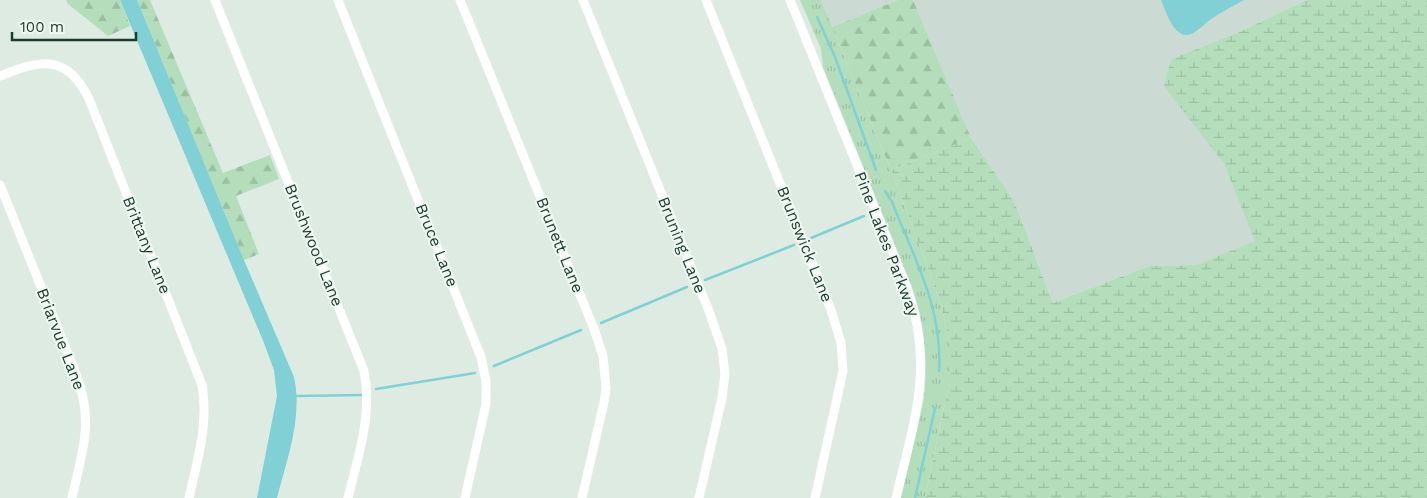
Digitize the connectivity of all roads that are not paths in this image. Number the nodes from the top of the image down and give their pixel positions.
1 (215, 0) edge
2 (338, 0) edge
3 (460, 0) edge
4 (583, 0) edge
5 (706, 0) edge
6 (790, 0) edge
7 (0, 76) edge
8 (0, 185) edge
9 (72, 498) edge
10 (189, 498) edge
11 (348, 498) edge
12 (465, 498) edge
13 (582, 498) edge
14 (699, 498) edge
15 (815, 498) edge
16 (896, 498) edge

1 - 11 street, Brushwood Lane
2 - 12 street, Bruce Lane
3 - 13 street, Brunett Lane
4 - 14 street, Bruning Lane
5 - 15 street, Brunswick Lane
6 - 16 street, Pine Lakes Parkway
7 - 10 street, Brittany Lane
8 - 9 street, Briarvue Lane

